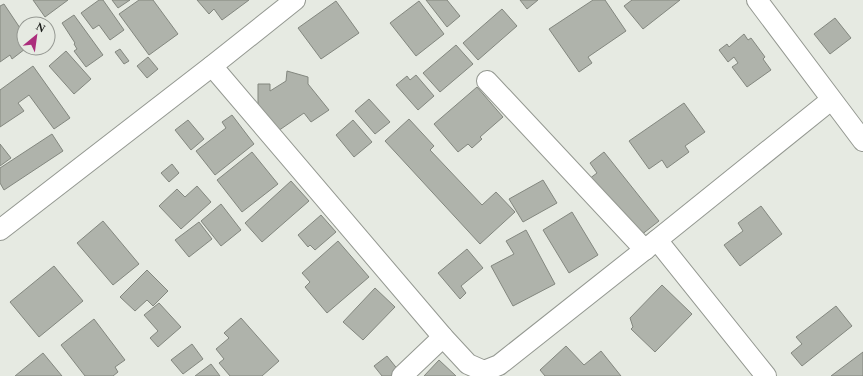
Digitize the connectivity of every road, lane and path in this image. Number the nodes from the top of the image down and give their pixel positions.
1 (295, 0) edge
2 (757, 0) edge
3 (212, 66) junction
4 (487, 81) dead end
5 (831, 100) junction
6 (863, 140) edge
7 (0, 230) edge
8 (651, 245) junction
9 (443, 337) junction
10 (402, 376) edge
11 (766, 376) edge

1 - 3 street
2 - 5 street
3 - 7 street
3 - 9 street
4 - 8 street
5 - 6 street
5 - 8 street
8 - 9 street
8 - 11 street
9 - 10 street

